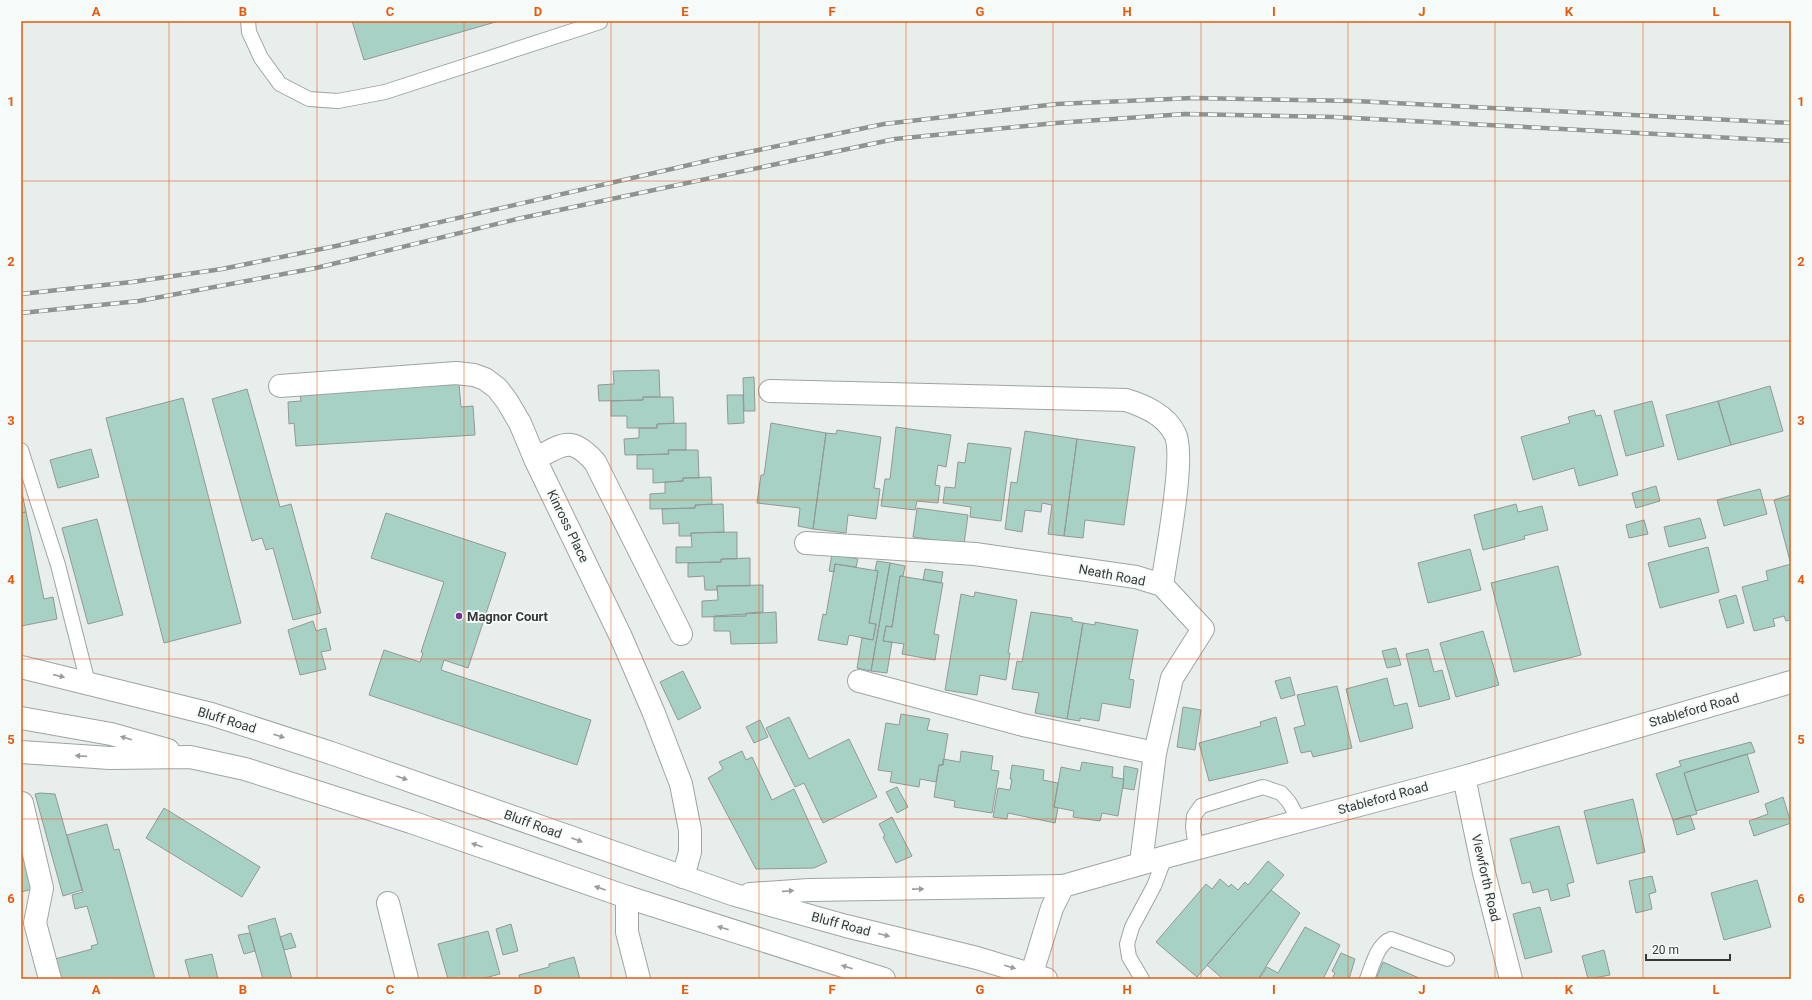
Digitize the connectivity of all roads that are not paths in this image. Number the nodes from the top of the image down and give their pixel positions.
1 (248, 21) edge
2 (600, 22) edge
3 (280, 386) dead end
4 (770, 391) dead end
5 (21, 450) edge
6 (535, 460) junction
7 (806, 543) dead end
8 (1162, 585) junction
9 (680, 634) dead end
10 (21, 667) edge
11 (859, 681) dead end
12 (1791, 682) edge
13 (88, 683) junction
14 (21, 718) edge
15 (21, 752) edge
16 (1155, 753) junction
17 (190, 757) junction
18 (1464, 777) junction
19 (22, 803) edge
20 (1299, 820) junction
21 (1196, 849) junction
22 (1165, 857) junction
23 (1141, 863) junction
24 (683, 877) junction
25 (1063, 886) junction
26 (735, 896) junction
27 (627, 897) junction
28 (388, 903) dead end
29 (1447, 959) dead end
30 (1039, 976) edge
31 (50, 979) edge
32 (408, 979) edge
33 (639, 979) edge
34 (884, 979) edge
35 (1142, 979) edge
36 (1366, 979) edge
37 (1511, 979) edge

1 - 2 lane
3 - 6 street, Kinross Place
4 - 8 street
5 - 13 lane
6 - 9 street
6 - 24 street, Kinross Place
7 - 8 street, Neath Road
8 - 16 street, Neath Road
10 -> 13 street, Bluff Road
11 - 16 street
12 - 18 street, Stableford Road
13 -> 24 street, Bluff Road
17 -> 14 street
17 -> 15 street
16 - 23 street, Neath Road
27 -> 17 street
18 - 20 street, Stableford Road
18 - 37 street, Viewforth Road
19 - 31 street
20 - 21 street, Stableford Road
20 - 21 lane
21 - 22 street, Stableford Road
22 - 23 street, Stableford Road
22 - 35 lane
23 - 25 street, Stableford Road
24 - 26 street, Bluff Road
26 -> 25 street, Stableford Road
25 - 30 street
26 -> 30 street, Bluff Road
27 - 33 street
34 -> 27 street
28 - 32 street
29 - 36 lane

